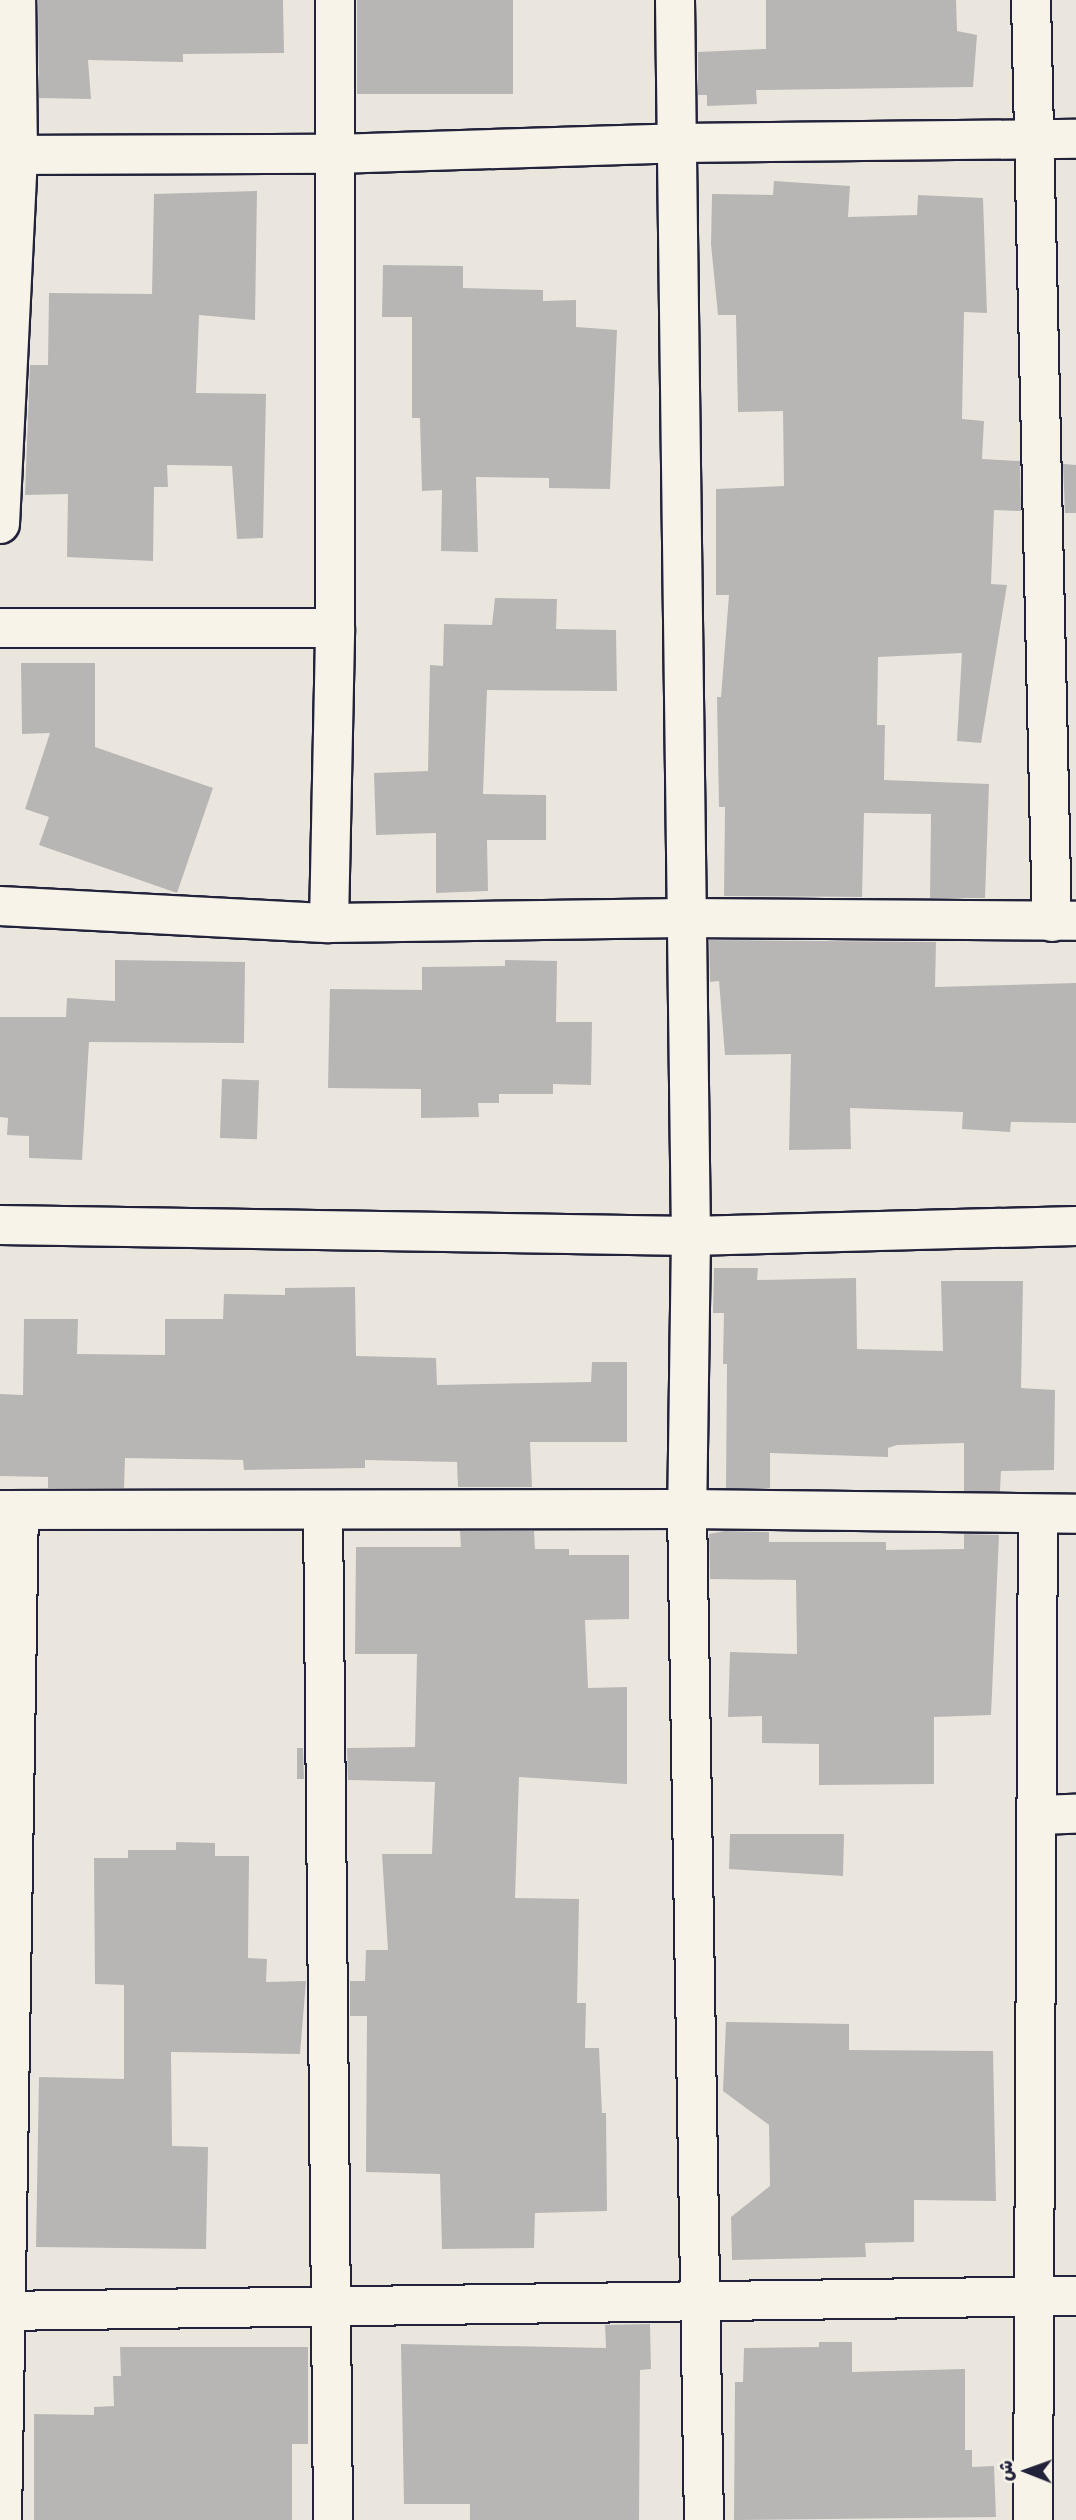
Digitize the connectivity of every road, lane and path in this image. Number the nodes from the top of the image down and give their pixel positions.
1 (16, 0) edge
2 (335, 0) edge
3 (675, 0) edge
4 (1031, 0) edge
5 (1035, 139) junction
6 (1076, 139) edge
7 (678, 143) junction
8 (335, 154) junction
9 (9, 155) edge
10 (0, 524) edge
11 (0, 628) edge
12 (335, 628) junction
13 (1061, 672) edge
14 (0, 906) edge
15 (684, 918) junction
16 (1064, 921) edge
17 (329, 923) junction
18 (0, 1225) edge
19 (1076, 1226) edge
20 (691, 1236) junction
21 (687, 1509) junction
22 (10, 1510) edge
23 (323, 1510) junction
24 (1038, 1514) junction
25 (1076, 1514) edge
26 (1058, 1815) edge
27 (1031, 2296) junction
28 (1076, 2296) edge
29 (701, 2298) junction
30 (333, 2306) junction
31 (2, 2311) edge
32 (2, 2520) edge
33 (333, 2520) edge
34 (704, 2520) edge
35 (1033, 2520) edge

1 - 9 street
2 - 8 street
3 - 7 street
4 - 5 street
5 - 6 street
5 - 7 street
5 - 13 street
7 - 8 street
7 - 15 street
8 - 9 street
8 - 12 street
9 - 10 street
11 - 12 street
12 - 17 street
13 - 16 street
14 - 17 street
15 - 16 street
15 - 17 street
15 - 20 street
18 - 20 street
19 - 20 street
20 - 21 street
21 - 23 street
21 - 24 street
21 - 29 street
22 - 23 street
22 - 31 street
23 - 30 street
24 - 25 street
24 - 26 street
26 - 27 street
27 - 28 street
27 - 29 street
27 - 35 street
29 - 30 street
29 - 34 street
30 - 31 street
30 - 33 street
31 - 32 street

